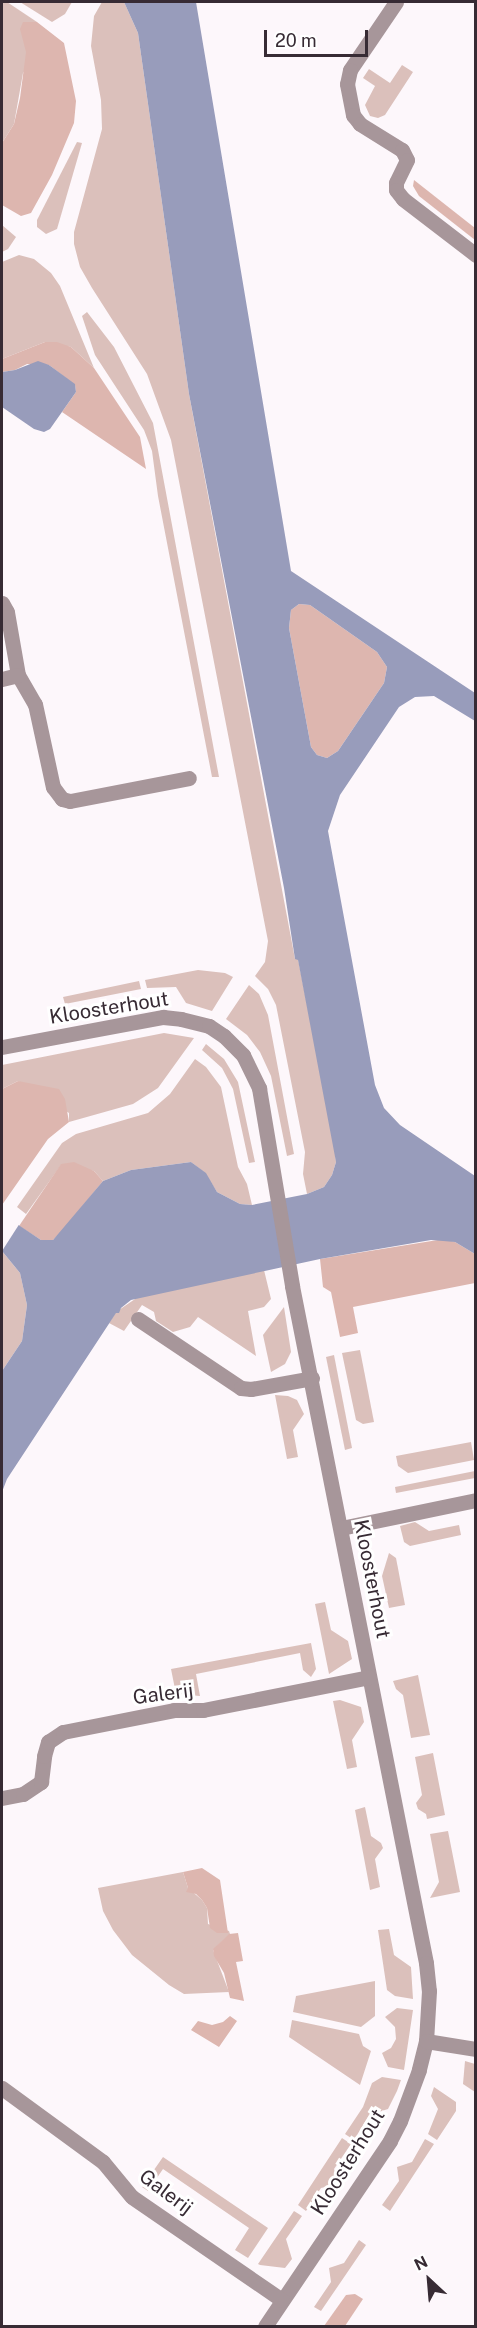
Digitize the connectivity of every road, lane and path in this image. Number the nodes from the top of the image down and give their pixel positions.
1 (396, 2) edge
2 (476, 255) edge
3 (2, 603) edge
4 (18, 675) junction
5 (2, 679) edge
6 (189, 778) dead end
7 (2, 1047) edge
8 (138, 1319) dead end
9 (312, 1377) junction
10 (476, 1500) edge
11 (341, 1528) junction
12 (369, 1677) junction
13 (2, 1798) edge
14 (426, 2041) junction
15 (476, 2049) edge
16 (2, 2088) edge
17 (282, 2300) junction
18 (265, 2326) edge

1 - 2 street
3 - 4 street
4 - 5 street
4 - 6 street
7 - 9 street, Kloosterhout
8 - 9 street
9 - 11 street, Kloosterhout
10 - 11 street
11 - 12 street, Kloosterhout
12 - 13 street, Galerij
12 - 14 street, Kloosterhout
14 - 15 street
14 - 17 street, Kloosterhout
16 - 17 street, Galerij
17 - 18 street, Kloosterhout

